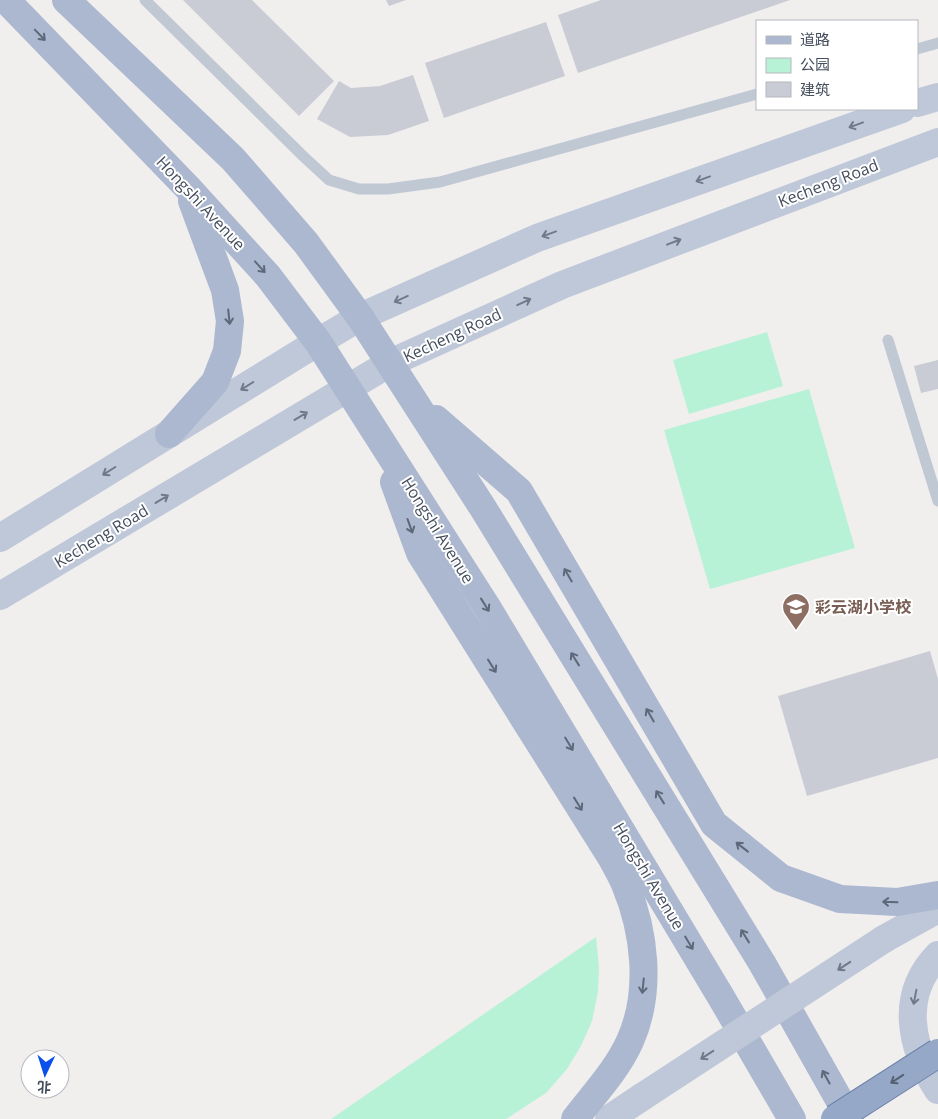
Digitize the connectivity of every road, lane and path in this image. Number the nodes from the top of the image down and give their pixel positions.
1 (6, 0) edge
2 (66, 0) edge
3 (146, 0) edge
4 (938, 43) edge
5 (918, 49) edge
6 (756, 94) edge
7 (938, 97) edge
8 (918, 103) edge
9 (899, 110) edge
10 (938, 142) edge
11 (188, 188) junction
12 (360, 317) junction
13 (888, 340) dead end
14 (318, 342) junction
15 (390, 363) junction
16 (348, 388) junction
17 (412, 398) junction
18 (376, 431) junction
19 (169, 434) junction
20 (938, 501) edge
21 (0, 538) edge
22 (0, 596) edge
23 (938, 895) edge
24 (938, 909) edge
25 (938, 956) edge
26 (938, 1053) edge
27 (938, 1090) edge
28 (575, 1119) edge
29 (608, 1119) edge
30 (792, 1119) edge
31 (835, 1119) edge
32 (850, 1119) edge

1 -> 11 main road, Hongshi Avenue
2 - 12 main road
3 - 6 lane
4 - 5 lane
7 - 8 main road
9 -> 12 main road
15 -> 10 main road, Kecheng Road
11 -> 14 main road, Hongshi Avenue
11 -> 19 main road
12 - 14 main road
12 - 15 main road
13 - 20 lane
14 - 16 main road, Hongshi Avenue
14 -> 19 main road
15 - 16 main road, Kecheng Road
15 - 17 main road
16 - 18 main road, Hongshi Avenue
22 -> 16 main road, Kecheng Road
23 -> 17 main road
32 -> 17 main road
18 -> 28 main road
18 -> 30 main road, Hongshi Avenue
19 -> 21 main road
24 -> 29 main road, bridge
25 -> 27 main road
26 -> 31 highway, bridge

